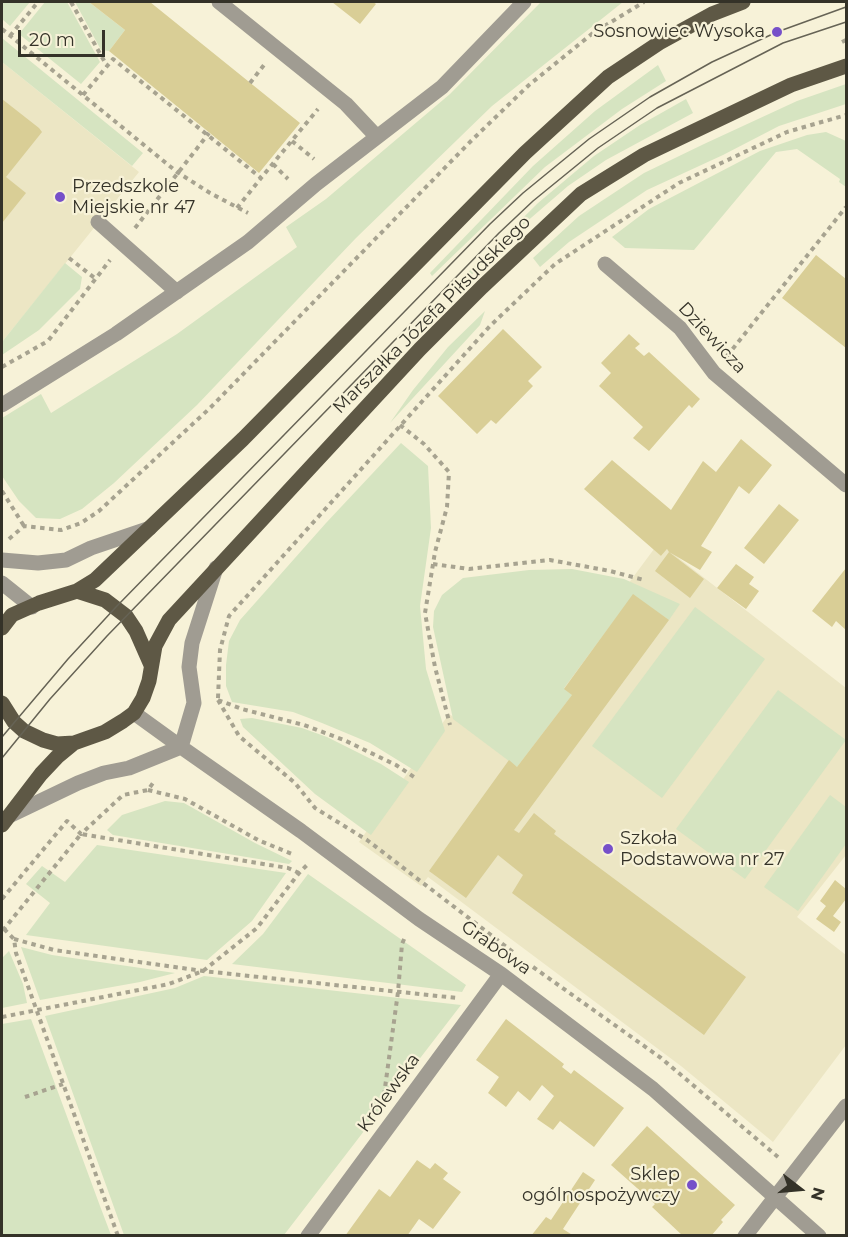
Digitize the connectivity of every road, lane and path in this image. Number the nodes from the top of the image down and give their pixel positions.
1 (38, 2) edge
2 (71, 2) edge
3 (219, 2) edge
4 (524, 2) edge
5 (644, 2) edge
6 (743, 2) edge
7 (2, 29) edge
8 (10, 36) junction
9 (265, 64) dead end
10 (107, 66) junction
11 (846, 66) edge
12 (250, 83) dead end
13 (82, 95) junction
14 (310, 100) dead end
15 (319, 108) junction
16 (326, 113) dead end
17 (846, 116) edge
18 (208, 134) junction
19 (377, 137) junction
20 (292, 141) junction
21 (273, 164) junction
22 (322, 166) dead end
23 (177, 172) junction
24 (261, 178) junction
25 (295, 186) dead end
26 (846, 207) edge
27 (237, 208) junction
28 (254, 217) dead end
29 (98, 222) dead end
30 (123, 244) junction
31 (69, 258) dead end
32 (605, 264) dead end
33 (96, 279) junction
34 (177, 292) junction
35 (2, 367) edge
36 (714, 372) junction
37 (2, 405) edge
38 (400, 425) junction
39 (846, 485) edge
40 (2, 491) edge
41 (24, 526) junction
42 (150, 528) junction
43 (2, 545) edge
44 (2, 560) edge
45 (433, 564) junction
46 (216, 568) junction
47 (644, 580) dead end
48 (2, 584) edge
49 (78, 591) junction
50 (32, 607) junction
51 (2, 628) edge
52 (151, 665) junction
53 (218, 700) junction
54 (2, 704) edge
55 (212, 708) dead end
56 (134, 712) junction
57 (450, 724) dead end
58 (74, 743) junction
59 (181, 747) junction
60 (414, 777) dead end
61 (155, 781) dead end
62 (148, 790) junction
63 (5, 821) edge
64 (81, 834) junction
65 (299, 873) junction
66 (2, 899) edge
67 (3, 929) edge
68 (407, 933) dead end
69 (14, 939) junction
70 (514, 953) dead end
71 (532, 966) dead end
72 (203, 970) junction
73 (501, 974) junction
74 (398, 992) junction
75 (461, 999) dead end
76 (37, 1009) junction
77 (2, 1017) edge
78 (63, 1084) junction
79 (25, 1098) dead end
80 (382, 1104) dead end
81 (846, 1106) edge
82 (795, 1171) junction
83 (776, 1196) junction
84 (118, 1236) edge
85 (308, 1236) edge
86 (745, 1236) edge
87 (819, 1236) edge

1 - 8 path
2 - 10 path
3 - 19 street
4 - 19 street
5 - 41 path
6 - 42 main road
7 - 8 path
8 - 13 path
9 - 12 path
10 - 13 path
10 - 18 path
11 - 46 main road, Marszałka Józefa Piłsudskiego
13 - 23 path
14 - 15 path
15 - 16 path
15 - 20 path
17 - 38 path
18 - 23 path
18 - 24 path
19 - 34 street
20 - 21 path
20 - 22 path
21 - 24 path
21 - 25 path
23 - 27 path
23 - 30 path
24 - 27 path
26 - 36 path
27 - 28 path
29 - 30 street
30 - 33 path
30 - 34 street
31 - 33 path
32 - 36 street, Dziewicza
33 - 35 path
34 - 37 street
36 - 39 street, Dziewicza
38 - 45 path
38 - 53 path
40 - 41 path
41 - 43 path
42 - 44 street
42 - 49 main road
45 - 47 path
45 - 57 path
46 - 52 main road, Marszałka Józefa Piłsudskiego
46 - 59 street
48 - 50 street
49 - 50 main road
49 - 52 main road
50 - 51 main road
52 - 56 main road, Marszałka Józefa Piłsudskiego
53 - 55 path
53 - 60 path
53 - 70 path
54 - 58 main road
56 - 58 main road
56 - 59 street, Grabowa
58 - 63 main road
59 - 63 street
59 - 73 street, Grabowa
61 - 62 path
62 - 64 path
62 - 65 path
64 - 65 path
64 - 66 path
64 - 67 path
65 - 72 path
67 - 69 path
68 - 74 path
69 - 72 path
69 - 76 path
71 - 82 path
72 - 74 path
72 - 76 path
73 - 83 street, Grabowa
73 - 85 street, Królewska
74 - 75 path
74 - 80 path
76 - 77 path
76 - 78 path
78 - 79 path
78 - 84 path
81 - 82 street
82 - 83 street
83 - 86 street
83 - 87 street, Grabowa

